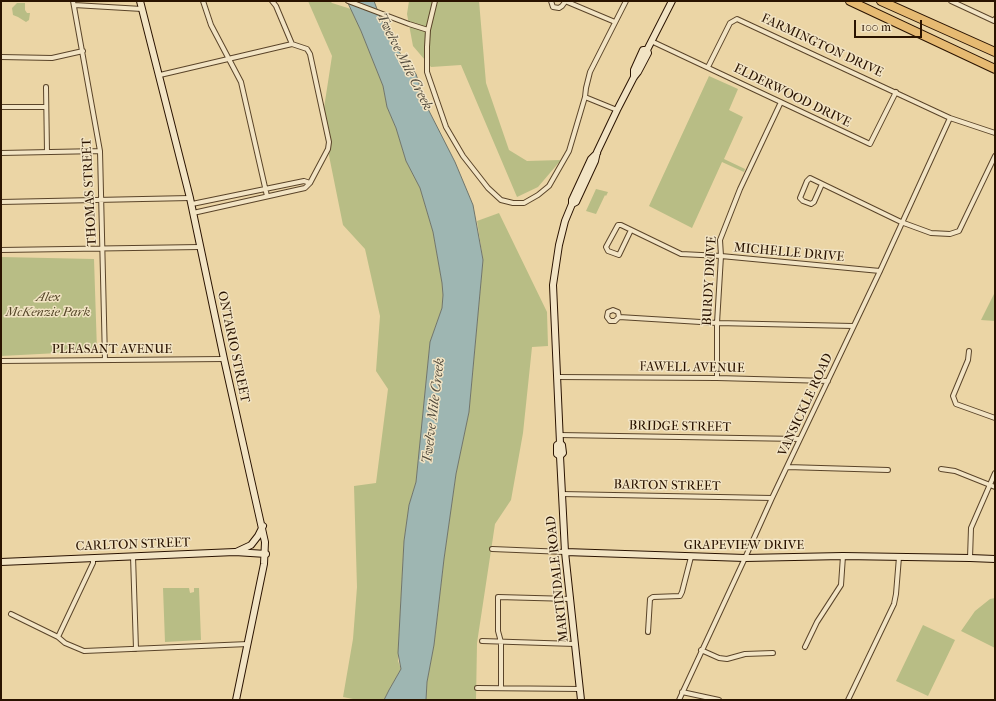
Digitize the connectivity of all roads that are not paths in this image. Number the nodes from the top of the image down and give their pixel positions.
1 (140, 1) edge
2 (203, 1) edge
3 (272, 1) edge
4 (348, 1) edge
5 (435, 1) edge
6 (551, 1) edge
7 (626, 1) edge
8 (672, 1) edge
9 (850, 1) edge
10 (881, 1) edge
11 (951, 1) edge
12 (565, 2) edge
13 (74, 3) edge
14 (142, 9) junction
15 (995, 19) edge
16 (615, 22) junction
17 (428, 30) junction
18 (652, 41) junction
19 (292, 44) junction
20 (83, 51) junction
21 (995, 52) edge
22 (1, 57) edge
23 (230, 58) junction
24 (708, 67) junction
25 (995, 69) edge
26 (160, 75) junction
27 (46, 87) dead end
28 (896, 92) junction
29 (585, 97) junction
30 (781, 102) junction
31 (1, 107) edge
32 (46, 107) junction
33 (617, 110) junction
34 (950, 118) junction
35 (995, 133) edge
36 (100, 151) junction
37 (47, 152) junction
38 (1, 153) edge
39 (995, 156) edge
40 (310, 183) junction
41 (822, 184) junction
42 (266, 189) junction
43 (267, 196) junction
44 (101, 200) junction
45 (191, 201) junction
46 (1, 202) edge
47 (193, 213) junction
48 (901, 222) junction
49 (631, 230) junction
50 (200, 247) junction
51 (103, 249) junction
52 (1, 250) edge
53 (721, 256) junction
54 (880, 271) junction
55 (619, 317) dead end
56 (717, 323) junction
57 (853, 326) junction
58 (969, 351) dead end
59 (224, 359) junction
60 (105, 360) junction
61 (1, 361) edge
62 (557, 377) junction
63 (717, 378) junction
64 (828, 381) junction
65 (995, 418) edge
66 (559, 435) junction
67 (800, 440) junction
68 (787, 467) junction
69 (941, 469) dead end
70 (888, 470) dead end
71 (995, 473) edge
72 (990, 485) junction
73 (995, 487) edge
74 (561, 494) junction
75 (772, 498) junction
76 (263, 526) junction
77 (492, 549) dead end
78 (235, 552) junction
79 (565, 552) junction
80 (266, 554) junction
81 (133, 556) junction
82 (843, 556) junction
83 (691, 557) junction
84 (899, 557) junction
85 (93, 558) junction
86 (746, 558) junction
87 (970, 558) junction
88 (995, 559) edge
89 (1, 562) edge
90 (570, 600) junction
91 (11, 614) dead end
92 (648, 632) dead end
93 (58, 637) junction
94 (482, 641) dead end
95 (501, 642) junction
96 (249, 644) junction
97 (575, 644) junction
98 (805, 647) dead end
99 (136, 649) junction
100 (701, 650) junction
101 (773, 653) dead end
102 (477, 688) dead end
103 (501, 688) junction
104 (580, 689) junction
105 (682, 692) junction
106 (236, 700) edge
107 (581, 700) edge
108 (679, 700) edge
109 (719, 700) edge
110 (848, 700) edge

1 - 14 main road, ONTARIO STREET
2 - 23 street
3 - 19 street
4 - 17 street
5 - 17 street
6 - 12 street
7 - 16 street
8 - 18 main road, MARTINDALE ROAD
9 - 25 highway
10 - 21 highway
11 - 15 street
12 - 16 street
13 - 14 street
13 - 20 street, THOMAS STREET
14 - 26 main road, ONTARIO STREET
16 - 29 street
17 - 29 street
18 - 24 street, ELDERWOOD DRIVE
18 - 33 main road, MARTINDALE ROAD
19 - 23 street
19 - 40 street
20 - 22 street
20 - 36 street, THOMAS STREET
23 - 26 street
23 - 42 street
24 - 28 street, FARMINGTON DRIVE
24 - 30 street, ELDERWOOD DRIVE
26 - 45 main road, ONTARIO STREET
27 - 32 street
28 - 30 street, ELDERWOOD DRIVE
28 - 34 street, FARMINGTON DRIVE
29 - 33 street
30 - 53 street, BURDY DRIVE
31 - 32 street
32 - 37 street
33 - 62 main road, MARTINDALE ROAD
34 - 35 street, FARMINGTON DRIVE
34 - 48 street, VANSICKLE ROAD
36 - 37 street
36 - 44 street, THOMAS STREET
37 - 38 street
39 - 48 street
40 - 42 street
40 - 43 street
41 - 41 street
41 - 48 street
42 - 43 street
42 - 45 street
43 - 47 street
44 - 45 street
44 - 46 street
44 - 51 street, THOMAS STREET
45 - 47 main road, ONTARIO STREET
47 - 50 main road, ONTARIO STREET
48 - 54 street, VANSICKLE ROAD
49 - 49 street, MICHELLE DRIVE
49 - 53 street, MICHELLE DRIVE
50 - 51 street
50 - 59 main road, ONTARIO STREET
51 - 52 street
51 - 60 street, THOMAS STREET
53 - 54 street, MICHELLE DRIVE
53 - 56 street, BURDY DRIVE
54 - 57 street, VANSICKLE ROAD
55 - 56 street
56 - 57 street
56 - 63 street, BURDY DRIVE
57 - 64 street, VANSICKLE ROAD
58 - 65 street
59 - 60 street, PLEASANT AVENUE
59 - 76 main road, ONTARIO STREET
60 - 61 street, PLEASANT AVENUE
62 - 63 street, FAWELL AVENUE
62 - 66 main road, MARTINDALE ROAD
63 - 64 street, FAWELL AVENUE
64 - 67 street, VANSICKLE ROAD
66 - 67 street, BRIDGE STREET
66 - 74 main road, MARTINDALE ROAD
67 - 68 street, VANSICKLE ROAD
68 - 70 street
68 - 75 street, VANSICKLE ROAD
69 - 72 street
71 - 72 street
72 - 73 street
72 - 87 street
74 - 75 street, BARTON STREET
74 - 79 main road, MARTINDALE ROAD
75 - 86 street, VANSICKLE ROAD
76 - 78 main road
76 - 80 main road, ONTARIO STREET
77 - 79 street, GRAPEVIEW DRIVE
78 - 80 main road, CARLTON STREET
78 - 81 main road, CARLTON STREET
79 - 83 main road, GRAPEVIEW DRIVE
79 - 90 main road, MARTINDALE ROAD
80 - 96 main road, ONTARIO STREET
81 - 85 main road, CARLTON STREET
81 - 99 street
82 - 84 main road, GRAPEVIEW DRIVE
82 - 86 main road, GRAPEVIEW DRIVE
82 - 98 street
83 - 86 main road, GRAPEVIEW DRIVE
83 - 92 street
84 - 87 main road, GRAPEVIEW DRIVE
84 - 110 street
85 - 89 main road, CARLTON STREET
85 - 93 street
86 - 100 street, VANSICKLE ROAD
87 - 88 main road, GRAPEVIEW DRIVE
90 - 95 street
90 - 97 main road, MARTINDALE ROAD
91 - 93 street
93 - 99 street
94 - 95 street
95 - 97 street
95 - 103 street
96 - 99 street
96 - 106 main road, ONTARIO STREET
97 - 104 main road, MARTINDALE ROAD
100 - 101 street
100 - 105 street, VANSICKLE ROAD
102 - 103 street
103 - 104 street
104 - 107 main road, MARTINDALE ROAD
105 - 108 street, VANSICKLE ROAD
105 - 109 street

